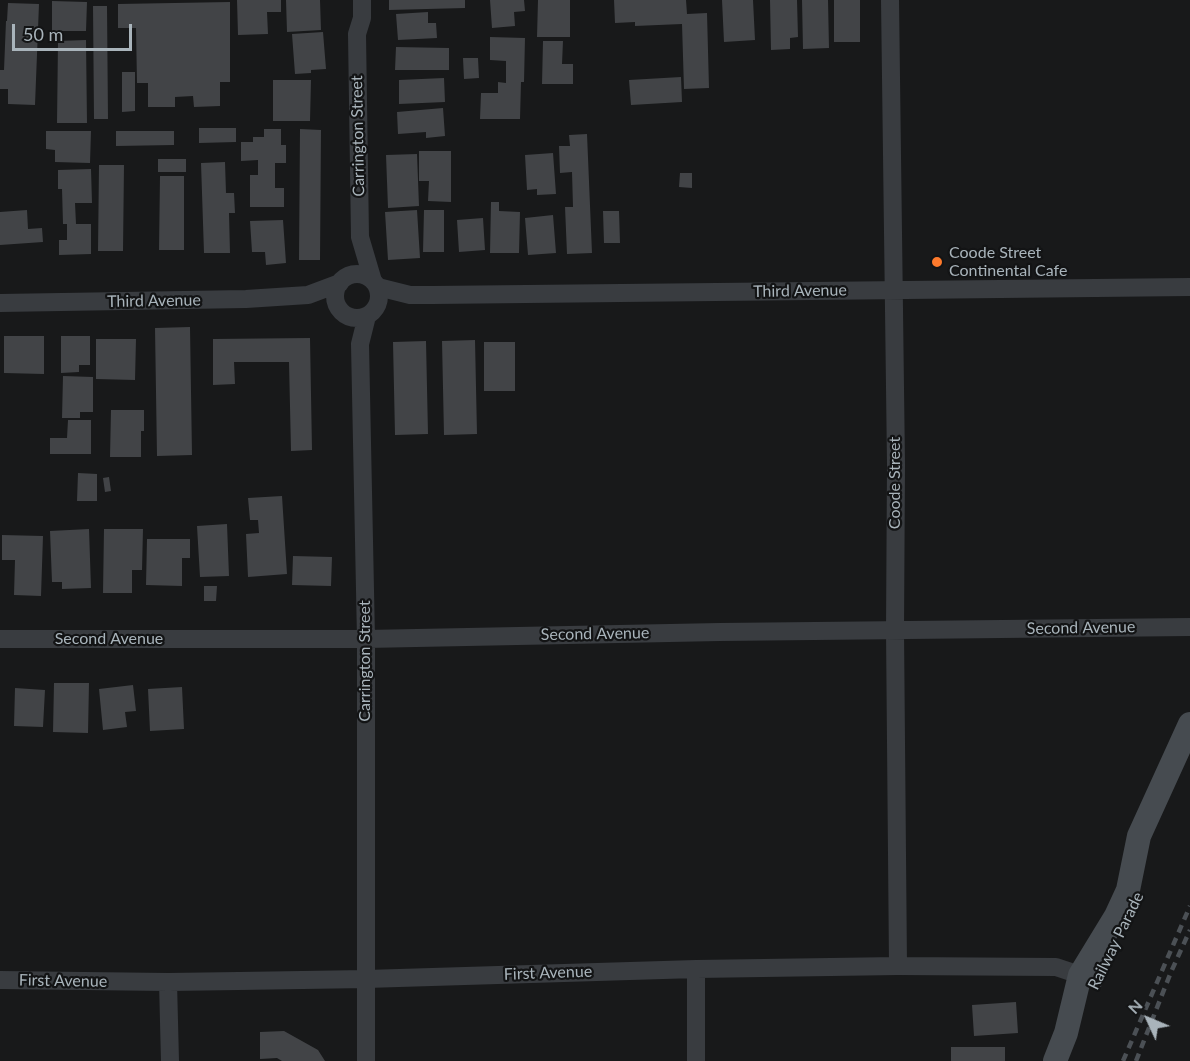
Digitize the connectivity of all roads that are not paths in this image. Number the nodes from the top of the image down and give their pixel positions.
1 (350, 0) edge
2 (362, 0) edge
3 (890, 0) edge
4 (357, 34) junction
5 (360, 237) junction
6 (342, 280) junction
7 (1190, 287) edge
8 (894, 289) junction
9 (308, 295) junction
10 (374, 297) junction
11 (0, 303) edge
12 (341, 309) junction
13 (360, 344) junction
14 (1190, 627) edge
15 (895, 630) junction
16 (0, 639) edge
17 (366, 639) junction
18 (1190, 724) edge
19 (1190, 756) edge
20 (898, 966) junction
21 (696, 969) junction
22 (1088, 977) junction
23 (366, 979) junction
24 (0, 980) edge
25 (168, 982) junction
26 (170, 1061) edge
27 (366, 1061) edge
28 (696, 1061) edge
29 (1055, 1061) edge
30 (1072, 1061) edge

1 - 4 street, Carrington Street
2 - 4 street, Carrington Street
3 - 8 street, Coode Street
4 - 5 street, Carrington Street
5 - 6 street, Carrington Street
5 - 10 street, Carrington Street
6 - 9 street, Third Avenue
6 - 10 street
6 - 12 street
7 - 8 street, Third Avenue
8 - 10 street, Third Avenue
8 - 15 street, Coode Street
9 - 11 street, Third Avenue
9 - 12 street, Third Avenue
10 - 12 street
10 - 13 street, Carrington Street
12 - 13 street, Carrington Street
13 - 17 street, Carrington Street
14 - 15 street, Second Avenue
15 - 17 street, Second Avenue
15 - 20 street, Coode Street
16 - 17 street, Second Avenue
17 - 23 street, Carrington Street
18 - 22 street, Railway Parade
19 - 22 street, Railway Parade
20 - 21 street, First Avenue
20 - 22 street, First Avenue
21 - 23 street, First Avenue
21 - 28 street
22 - 29 street, Railway Parade
22 - 30 street, Railway Parade
23 - 25 street, First Avenue
23 - 27 street, Carrington Street
24 - 25 street, First Avenue
25 - 26 street

